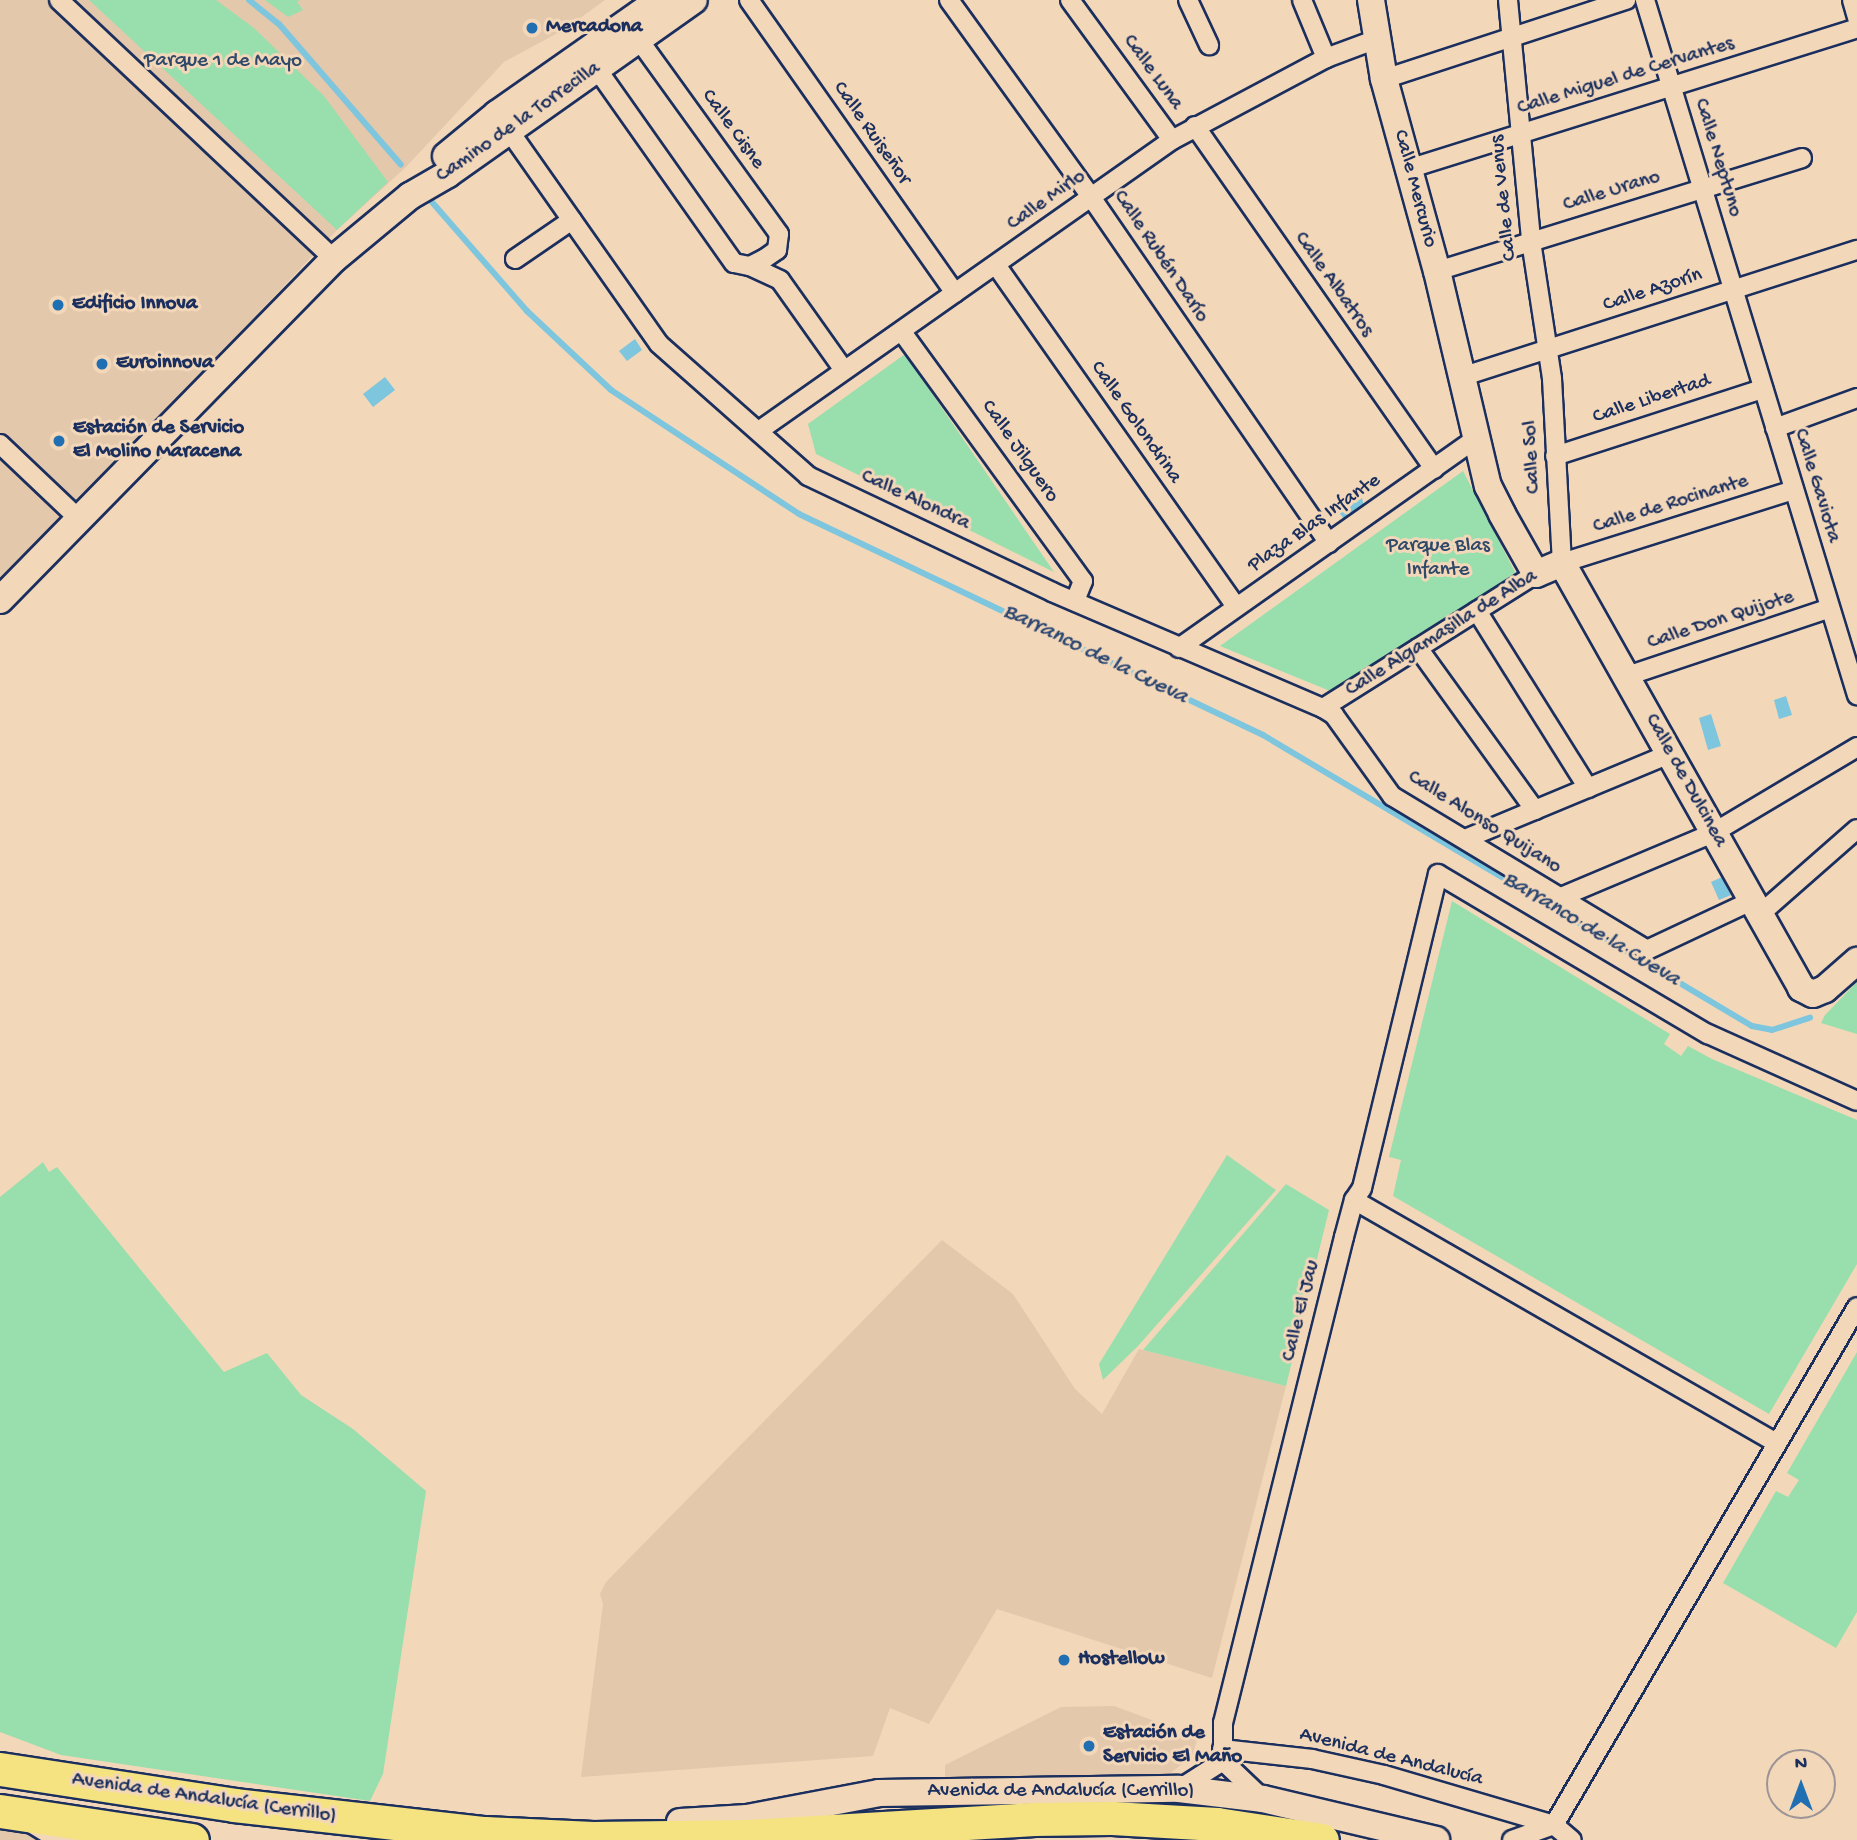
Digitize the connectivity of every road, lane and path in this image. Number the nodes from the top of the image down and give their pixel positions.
1 (59, 0) edge
2 (659, 0) edge
3 (694, 0) edge
4 (749, 0) edge
5 (949, 0) edge
6 (1070, 0) edge
7 (1188, 0) edge
8 (1302, 0) edge
9 (1371, 0) edge
10 (1508, 0) edge
11 (1626, 0) edge
12 (1645, 0) edge
13 (1852, 0) edge
14 (1857, 18) edge
15 (1857, 28) edge
16 (1512, 38) junction
17 (1377, 39) junction
18 (639, 40) junction
19 (1209, 45) dead end
20 (1326, 58) junction
21 (591, 61) junction
22 (1384, 79) junction
23 (1671, 86) junction
24 (503, 122) junction
25 (1195, 127) junction
26 (1521, 134) junction
27 (1172, 140) junction
28 (1802, 158) dead end
29 (1408, 169) junction
30 (1702, 188) junction
31 (1091, 197) junction
32 (572, 220) junction
33 (1531, 241) junction
34 (777, 250) junction
35 (1857, 250) edge
36 (334, 259) junction
37 (515, 259) dead end
38 (996, 265) junction
39 (750, 266) junction
40 (1437, 271) junction
41 (780, 281) junction
42 (1733, 289) junction
43 (955, 293) junction
44 (902, 332) junction
45 (1548, 349) junction
46 (844, 370) junction
47 (1464, 376) junction
48 (1763, 389) junction
49 (1857, 398) edge
50 (1775, 428) junction
51 (760, 430) junction
52 (1477, 438) junction
53 (0, 444) edge
54 (1555, 456) junction
55 (1434, 469) junction
56 (1794, 490) junction
57 (80, 520) junction
58 (1329, 543) junction
59 (1562, 563) junction
60 (1536, 574) junction
61 (0, 600) edge
62 (1075, 601) junction
63 (1236, 607) junction
64 (1830, 608) junction
65 (1477, 611) junction
66 (1179, 648) junction
67 (1418, 648) junction
68 (1627, 676) junction
69 (1857, 695) edge
70 (1323, 708) junction
71 (1857, 747) edge
72 (1669, 754) junction
73 (1588, 788) junction
74 (1535, 810) junction
75 (1857, 829) edge
76 (1713, 833) junction
77 (1465, 839) junction
78 (1561, 897) junction
79 (1755, 908) junction
80 (1857, 961) edge
81 (1857, 1101) edge
82 (1354, 1200) junction
83 (1857, 1307) edge
84 (1777, 1443) junction
85 (0, 1755) edge
86 (1223, 1755) junction
87 (0, 1769) edge
88 (49, 1776) junction
89 (1179, 1789) junction
90 (899, 1793) junction
91 (1264, 1799) junction
92 (849, 1800) junction
93 (1507, 1811) junction
94 (11, 1812) edge
95 (1553, 1825) junction
96 (918, 1833) edge
97 (1397, 1834) edge
98 (836, 1835) edge
99 (593, 1838) junction
100 (66, 1840) edge
101 (192, 1840) edge
102 (1322, 1840) edge
103 (1436, 1840) edge
104 (1512, 1840) edge
105 (1572, 1840) edge

1 - 36 street
2 - 21 street, Camino de la Torrecilla
3 - 18 street, Camino de la Torrecilla
4 - 43 street, Calle Ruiseñor
5 - 31 street, Calle Rubén Darío
6 - 27 street, Calle Luna
7 - 19 street
8 - 20 street
9 - 17 street, Calle Mercurio
10 - 16 street, Calle de Venus
11 - 16 street
12 - 23 street, Calle Neptuno
13 - 14 street
15 - 23 street, Calle Miguel de Cervantes
16 - 22 street
16 - 26 street, Calle de Venus
17 - 20 street, Calle Mirlo
17 - 22 street, Calle Mercurio
18 - 21 street, Camino de la Torrecilla
18 - 34 street, Calle Cisne
20 - 25 street, Calle Mirlo
21 - 24 street, Camino de la Torrecilla
21 - 39 street
22 - 29 street, Calle Mercurio
23 - 26 street, Calle Miguel de Cervantes
23 - 30 street, Calle Neptuno
24 - 32 street, Calle Alondra
24 - 36 street, Camino de la Torrecilla
25 - 27 street, Calle Mirlo
25 - 55 street, Calle Albatros
26 - 29 street, Calle Miguel de Cervantes
26 - 33 street, Calle de Venus
27 - 31 street, Calle Mirlo
28 - 30 street, Calle Urano
29 - 40 street, Calle Mercurio
30 - 33 street, Calle Urano
30 - 42 street, Calle Neptuno
31 - 38 street, Calle Mirlo
31 - 58 street, Calle Rubén Darío
32 - 37 street
32 - 51 street, Calle Alondra
33 - 40 street, Calle Urano
33 - 45 street, Calle de Venus
34 - 39 street
34 - 41 street, Calle Cisne
35 - 42 street, Calle Azorín
36 - 57 street, Camino de la Torrecilla
38 - 43 street, Calle Mirlo
38 - 63 street, Calle Golondrina
39 - 41 street
40 - 47 street, Calle Mercurio
41 - 46 street
42 - 45 street, Calle Azorín
42 - 48 street, Calle Gaviota
43 - 44 street, Calle Mirlo
44 - 46 street, Calle Mirlo
44 - 62 street, Calle Jilguero
45 - 47 street, Calle Azorín
45 - 54 street, Calle Sol
46 - 51 street, Calle Mirlo
47 - 52 street, Calle Mercurio
48 - 50 street, Calle Gaviota
48 - 54 street, Calle Libertad
49 - 50 street
50 - 56 street, Calle Gaviota
51 - 62 street, Calle Alondra
52 - 55 street, Plaza Blas Infante
52 - 60 street, Calle Mercurio
53 - 57 street
54 - 59 street, Calle Sol
55 - 58 street, Plaza Blas Infante
56 - 59 street, Calle de Rocinante
56 - 64 street, Calle Gaviota
57 - 61 street, Camino de la Torrecilla
58 - 63 street, Plaza Blas Infante
59 - 60 street, Calle Algamasilla de Alba
59 - 68 street, Calle de Dulcinea
60 - 65 street, Calle Algamasilla de Alba
62 - 66 street, Calle Alondra
63 - 66 street, Plaza Blas Infante
64 - 68 street, Calle Don Quijote
64 - 69 street, Calle Gaviota
65 - 67 street, Calle Algamasilla de Alba
65 - 73 street
66 - 70 street, Calle Alondra
67 - 70 street, Calle Algamasilla de Alba
67 - 74 street
68 - 72 street, Calle de Dulcinea
70 - 77 street, Calle Alonso Quijano
71 - 76 street
72 - 73 street
72 - 76 street, Calle de Dulcinea
73 - 74 street
74 - 77 street
75 - 79 street
76 - 78 street
76 - 79 street, Calle de Dulcinea
77 - 78 street, Calle Alonso Quijano
78 - 79 street, Calle Alonso Quijano
79 - 80 street, Calle de Dulcinea
81 - 82 street, Calle El Jau
82 - 84 street
82 - 86 street, Calle El Jau
83 - 84 street
84 - 95 street
85 - 88 street
86 - 89 street
86 - 91 street
86 - 93 street, Avenida de Andalucía
87 - 88 highway, Avenida de Andalucía (Cerrillo)
88 - 99 highway, Avenida de Andalucía (Cerrillo)
89 - 90 street, Avenida de Andalucía (Cerrillo)
89 - 91 street, Avenida de Andalucía (Cerrillo)
90 - 92 street, Avenida de Andalucía (Cerrillo)
90 - 96 street
91 - 97 street, Avenida de Andalucía (Cerrillo)
92 - 98 street
92 - 99 street, Avenida de Andalucía (Cerrillo)
93 - 95 street, Avenida de Andalucía
93 - 104 street
94 - 100 street
94 - 101 highway, Avenida de Andalucía (Cerrillo)
95 - 104 street
95 - 105 street, Avenida de Andalucía
96 - 98 highway, Avenida de Andalucía (Cerrillo)
96 - 102 highway, Avenida de Andalucía (Cerrillo)
97 - 103 street, Avenida de Andalucía (Cerrillo)
98 - 99 highway, Avenida de Andalucía (Cerrillo)

